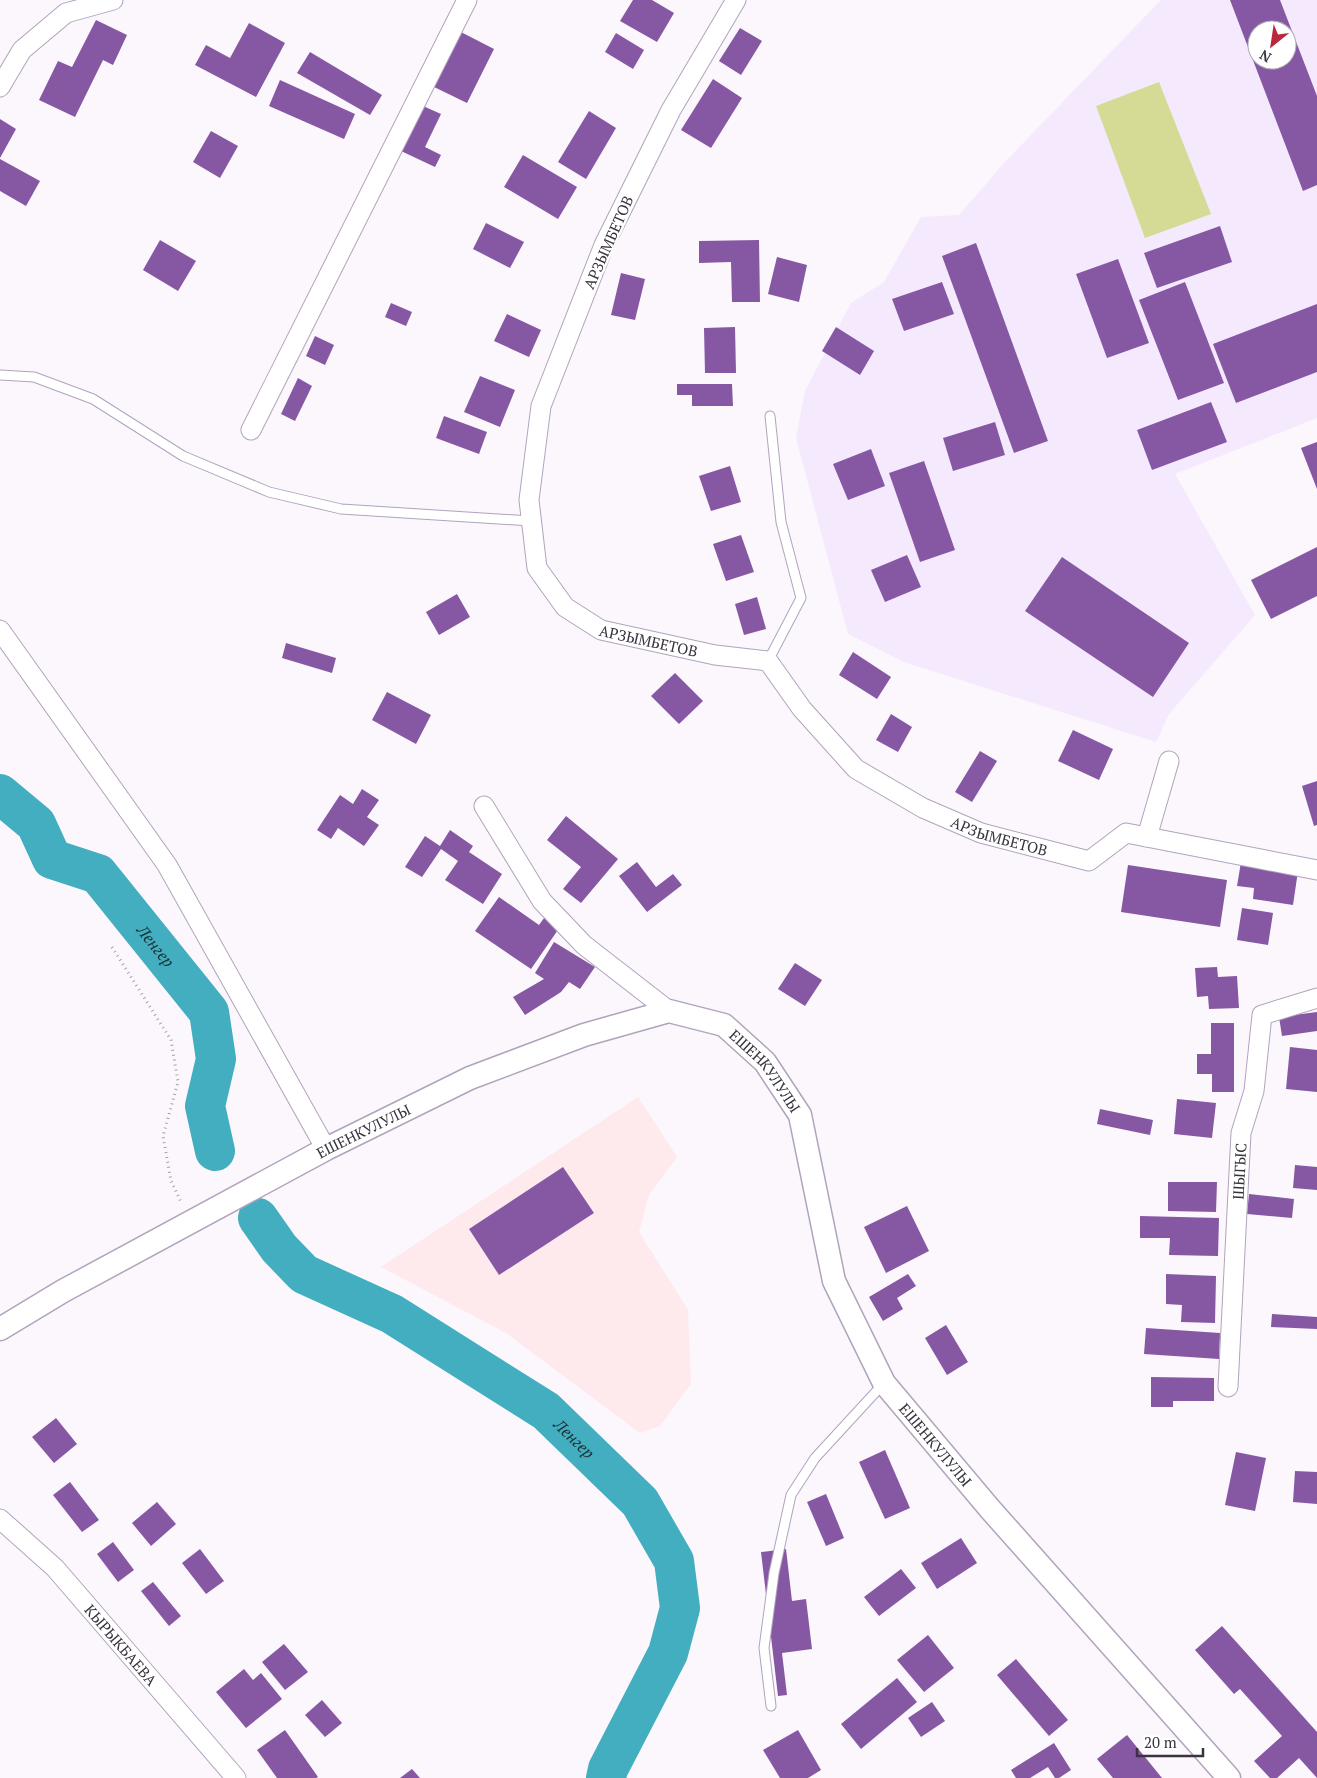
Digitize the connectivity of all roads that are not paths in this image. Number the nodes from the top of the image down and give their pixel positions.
1 (113, 0) edge
2 (468, 0) edge
3 (736, 0) edge
4 (0, 87) edge
5 (0, 375) edge
6 (770, 416) dead end
7 (251, 430) dead end
8 (531, 521) junction
9 (0, 630) edge
10 (768, 661) junction
11 (1169, 761) dead end
12 (484, 806) dead end
13 (1147, 837) junction
14 (1317, 870) edge
15 (1317, 998) edge
16 (669, 1011) junction
17 (326, 1150) junction
18 (0, 1329) edge
19 (884, 1383) junction
20 (1228, 1387) dead end
21 (0, 1519) edge
22 (771, 1706) dead end
23 (236, 1778) edge
24 (1228, 1778) edge

1 - 4 street
2 - 7 street
3 - 8 street, АРЗЫМБЕТОВ
5 - 8 lane
6 - 10 lane
8 - 10 street, АРЗЫМБЕТОВ
9 - 17 street
10 - 13 street, АРЗЫМБЕТОВ
11 - 13 street
12 - 16 street
13 - 14 street, АРЗЫМБЕТОВ
15 - 20 street, ШЫГЫС
16 - 17 street, ЕШЕНКУЛУЛЫ
16 - 19 street, ЕШЕНКУЛУЛЫ
17 - 18 street, ЕШЕНКУЛУЛЫ
19 - 22 lane
19 - 24 street, ЕШЕНКУЛУЛЫ
21 - 23 street, КЫРЫКБАЕВА

